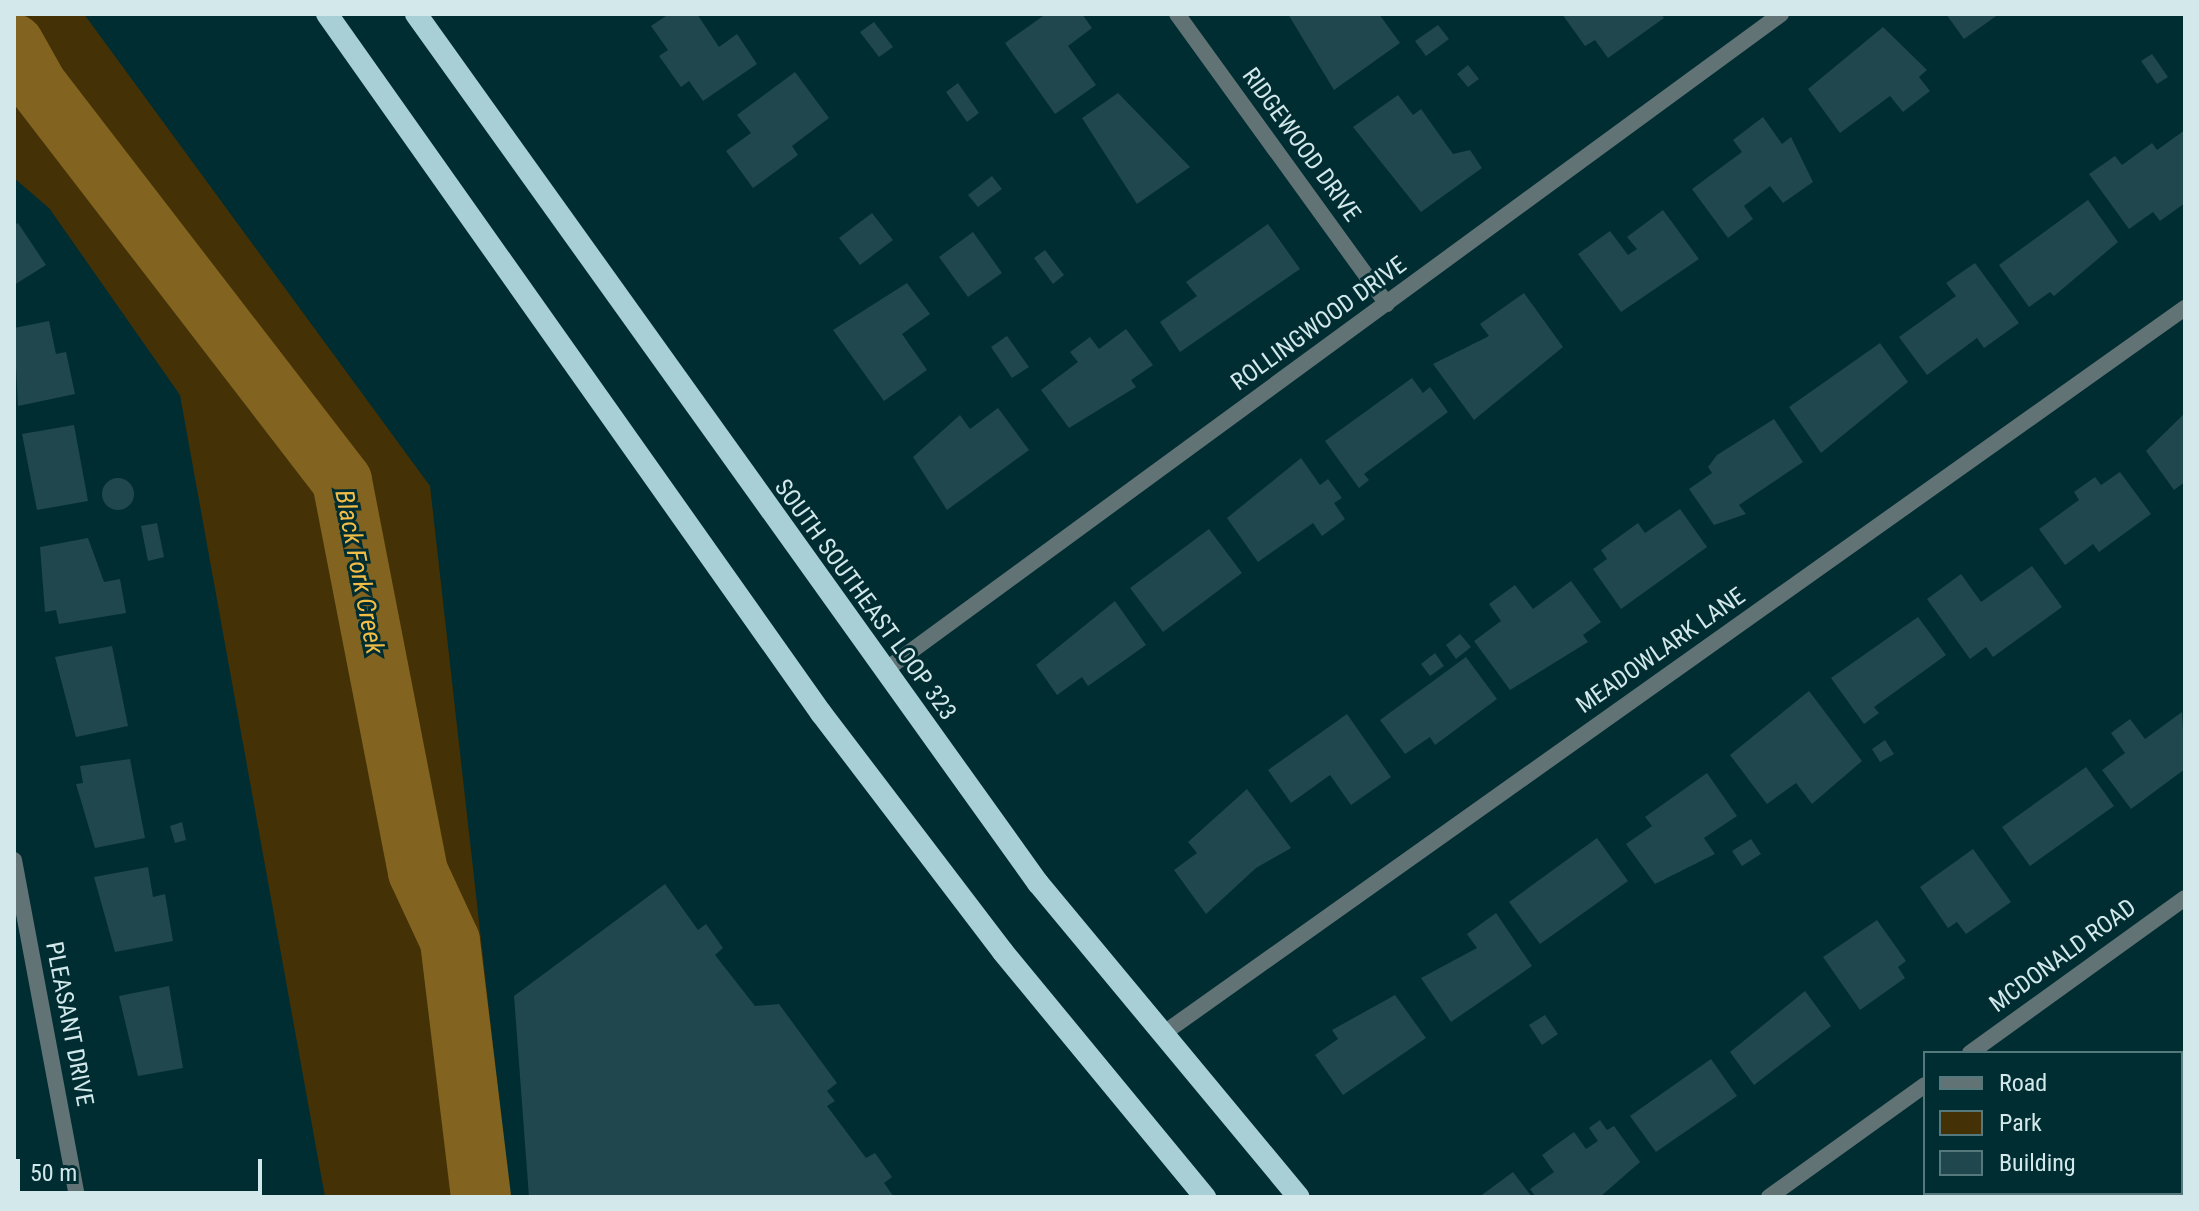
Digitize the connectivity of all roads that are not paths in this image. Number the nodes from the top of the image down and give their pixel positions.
1 (327, 14) edge
2 (416, 14) edge
3 (1177, 14) edge
4 (1770, 17) edge
5 (1387, 304) junction
6 (2185, 308) edge
7 (884, 671) junction
8 (14, 860) edge
9 (2185, 898) edge
10 (1164, 1033) junction
11 (1973, 1051) edge
12 (1923, 1086) edge
13 (77, 1197) edge
14 (1205, 1197) edge
15 (1299, 1197) edge
16 (1769, 1197) edge

1 - 14 highway
2 - 7 highway, SOUTH SOUTHEAST LOOP 323
3 - 5 street, RIDGEWOOD DRIVE
4 - 5 street, ROLLINGWOOD DRIVE
5 - 7 street, ROLLINGWOOD DRIVE
6 - 10 street, MEADOWLARK LANE
7 - 10 highway, SOUTH SOUTHEAST LOOP 323
8 - 13 street, PLEASANT DRIVE
9 - 11 street, MCDONALD ROAD
10 - 15 highway, SOUTH SOUTHEAST LOOP 323
12 - 16 street

